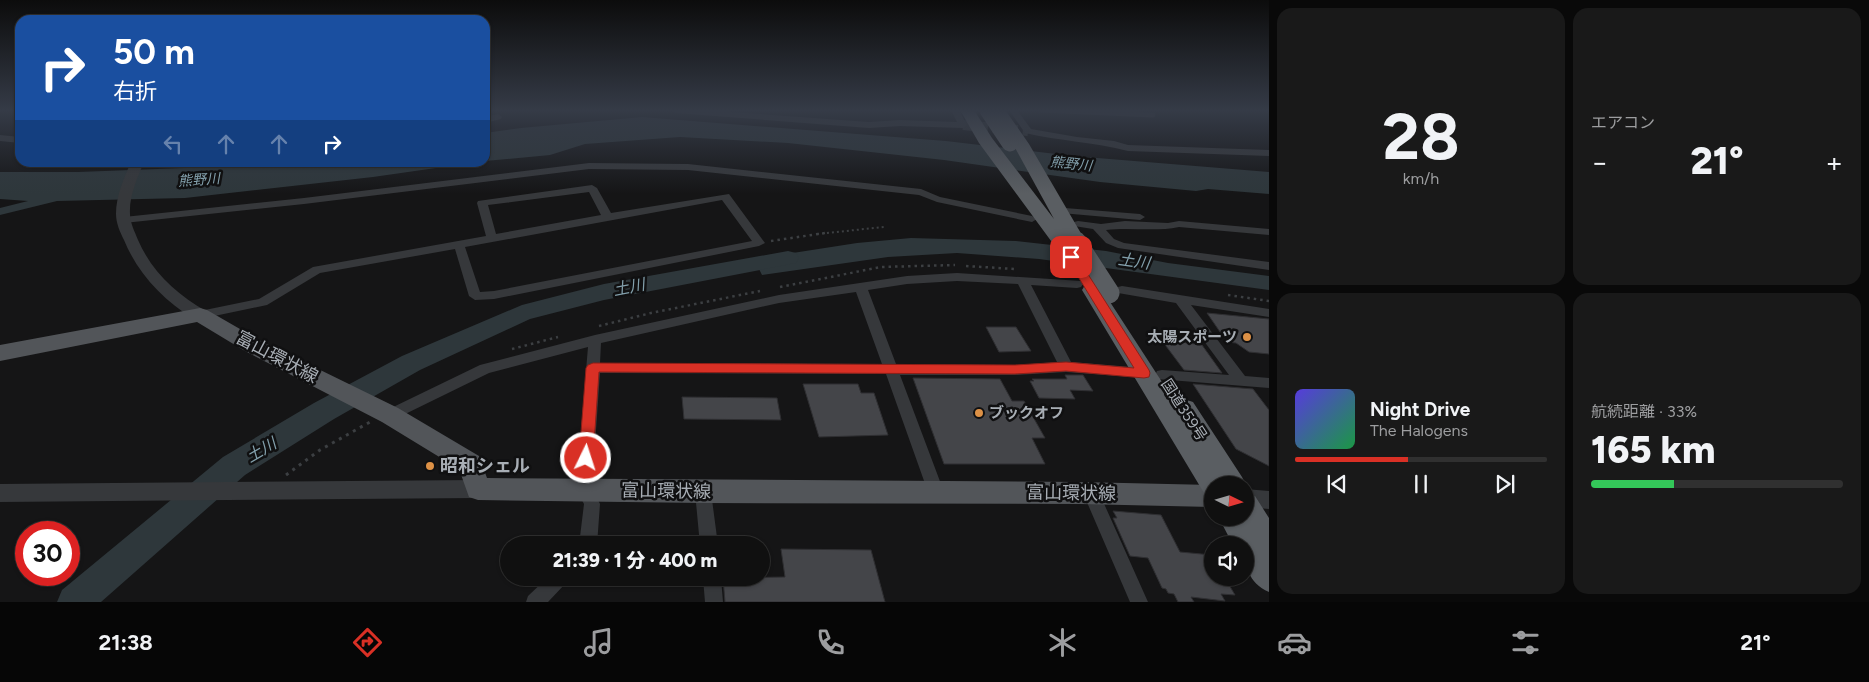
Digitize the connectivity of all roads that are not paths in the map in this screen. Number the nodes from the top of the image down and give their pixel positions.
1 (0, 138) edge
2 (984, 138) edge
3 (996, 138) edge
4 (1004, 138) edge
5 (1017, 138) edge
6 (1067, 138) edge
7 (1085, 138) edge
8 (15, 140) edge
9 (1269, 144) edge
10 (1269, 153) edge
11 (136, 167) edge
12 (1045, 208) junction
13 (123, 218) junction
14 (608, 218) junction
15 (1178, 224) junction
16 (1096, 226) junction
17 (1269, 232) edge
18 (1072, 236) junction
19 (492, 238) junction
20 (459, 244) junction
21 (1269, 266) edge
22 (1021, 275) junction
23 (860, 286) junction
24 (1100, 289) junction
25 (1181, 300) junction
26 (1269, 313) edge
27 (200, 315) junction
28 (594, 334) junction
29 (0, 353) edge
30 (1066, 367) junction
31 (593, 368) junction
32 (889, 368) junction
33 (1153, 374) junction
34 (1240, 380) junction
35 (1269, 383) edge
36 (386, 413) junction
37 (1209, 476) edge
38 (1226, 476) edge
39 (478, 489) junction
40 (584, 489) junction
41 (158, 492) joint
42 (704, 492) junction
43 (936, 492) junction
44 (0, 493) edge
45 (1091, 493) junction
46 (1204, 496) edge
47 (1254, 499) edge
48 (1269, 500) edge
49 (1254, 520) edge
50 (1239, 526) edge
51 (589, 536) edge
52 (708, 536) edge
53 (1269, 544) edge
54 (1269, 577) edge
55 (551, 586) edge
56 (713, 586) edge
57 (535, 602) edge
58 (714, 602) edge
59 (1139, 602) edge

1 - 8 street
2 - 12 highway
3 - 12 highway
4 - 12 highway, bridge
5 - 12 highway
6 - 10 street
7 - 9 street
11 - 13 street
12 - 13 street
12 - 15 street
12 - 18 highway, 国道359号
13 - 27 street
14 - 19 street
14 - 19 street
14 - 20 street
15 - 16 street
15 - 17 street
16 - 18 street
16 - 21 street
18 - 24 highway, 国道359号, bridge
19 - 20 street
20 - 27 street
22 - 23 street
22 - 24 street
22 - 30 street
23 - 28 street
23 - 32 street
24 - 25 street
24 - 33 highway, 国道359号
25 - 26 street
25 - 34 street
27 - 29 main road
27 - 36 main road, 富山環状線
28 - 31 street
28 - 36 street
30 - 32 street
30 - 33 street
31 - 32 street
31 - 40 street
32 - 43 street
33 - 34 street
33 - 37 highway, 国道359号
33 - 38 highway, 国道359号
34 - 35 street
36 - 39 main road, 富山環状線
39 - 40 main road, 富山環状線
39 - 41 street
40 - 42 main road, 富山環状線
40 - 51 street
41 - 44 street
42 - 43 main road, 富山環状線
42 - 52 street
43 - 45 main road, 富山環状線
45 - 46 main road, 富山環状線
45 - 59 street
47 - 48 street
49 - 53 highway
50 - 54 highway
55 - 57 street
56 - 58 street

